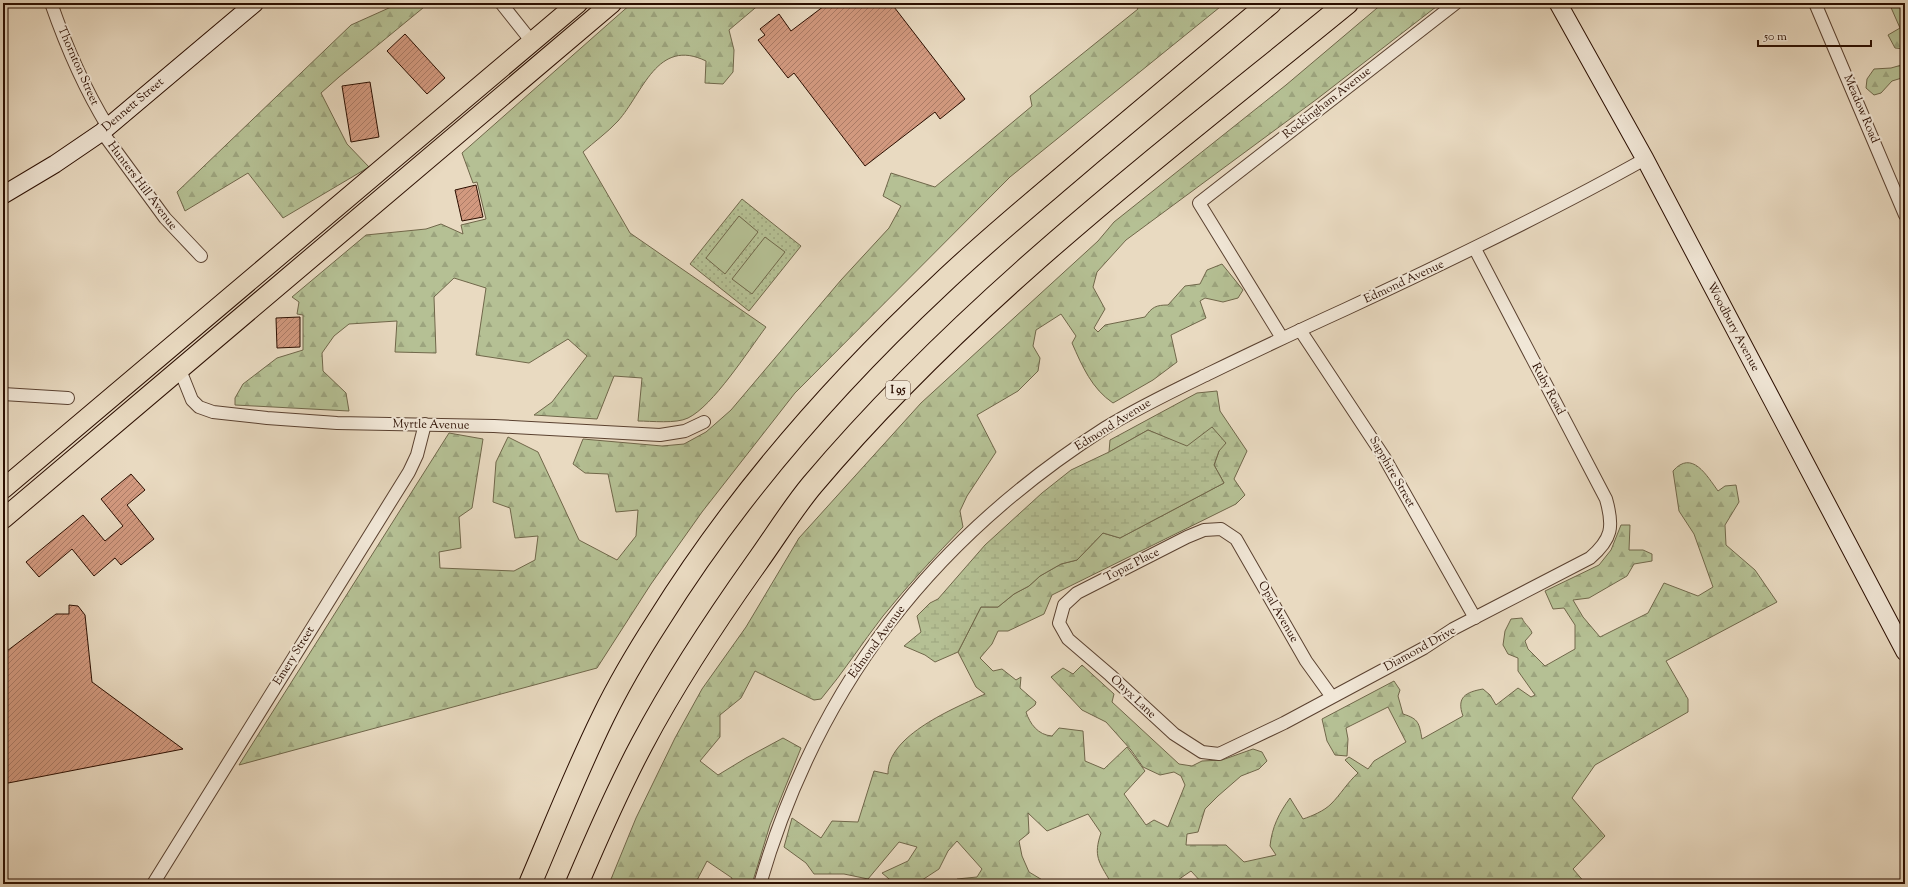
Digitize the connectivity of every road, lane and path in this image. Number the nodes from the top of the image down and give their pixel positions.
1 (51, 3) edge
2 (255, 3) edge
3 (501, 3) edge
4 (578, 3) edge
5 (612, 3) edge
6 (1270, 3) edge
7 (1348, 3) edge
8 (1456, 3) edge
9 (1558, 3) edge
10 (1815, 3) edge
11 (532, 42) junction
12 (105, 129) junction
13 (1644, 160) junction
14 (3, 195) edge
15 (1905, 215) edge
16 (1475, 249) junction
17 (201, 256) dead end
18 (1300, 330) junction
19 (1282, 338) junction
20 (180, 370) junction
21 (3, 394) edge
22 (68, 398) dead end
23 (704, 422) dead end
24 (426, 424) junction
25 (3, 489) edge
26 (3, 519) edge
27 (1221, 529) joint
28 (1610, 532) joint
29 (1475, 618) junction
30 (1060, 623) joint
31 (1905, 652) edge
32 (1332, 697) junction
33 (1219, 754) joint
34 (153, 884) edge
35 (530, 884) edge
36 (576, 884) edge
37 (760, 884) edge

1 - 12 street, Thornton Street
2 - 12 street, Dennett Street
3 - 11 street
4 - 11 main road
5 - 20 main road
6 - 35 highway
7 - 36 highway, I 95
8 - 19 street, Rockingham Avenue
9 - 13 street, Woodbury Avenue
10 - 15 street, Meadow Road
11 - 25 main road
12 - 14 street, Dennett Street
12 - 17 street, Hunters Hill Avenue
13 - 16 street, Edmond Avenue
13 - 31 street, Woodbury Avenue
16 - 18 street, Edmond Avenue
16 - 28 street, Ruby Road
18 - 19 street, Edmond Avenue
18 - 29 street, Sapphire Street
19 - 37 street, Edmond Avenue
20 - 24 street, Myrtle Avenue
20 - 26 main road
21 - 22 street
23 - 24 street, Myrtle Avenue
24 - 34 street, Emery Street
27 - 30 street, Topaz Place
27 - 32 street, Opal Avenue
28 - 29 street, Diamond Drive
29 - 32 street, Diamond Drive
30 - 33 street, Onyx Lane
32 - 33 street, Diamond Drive

